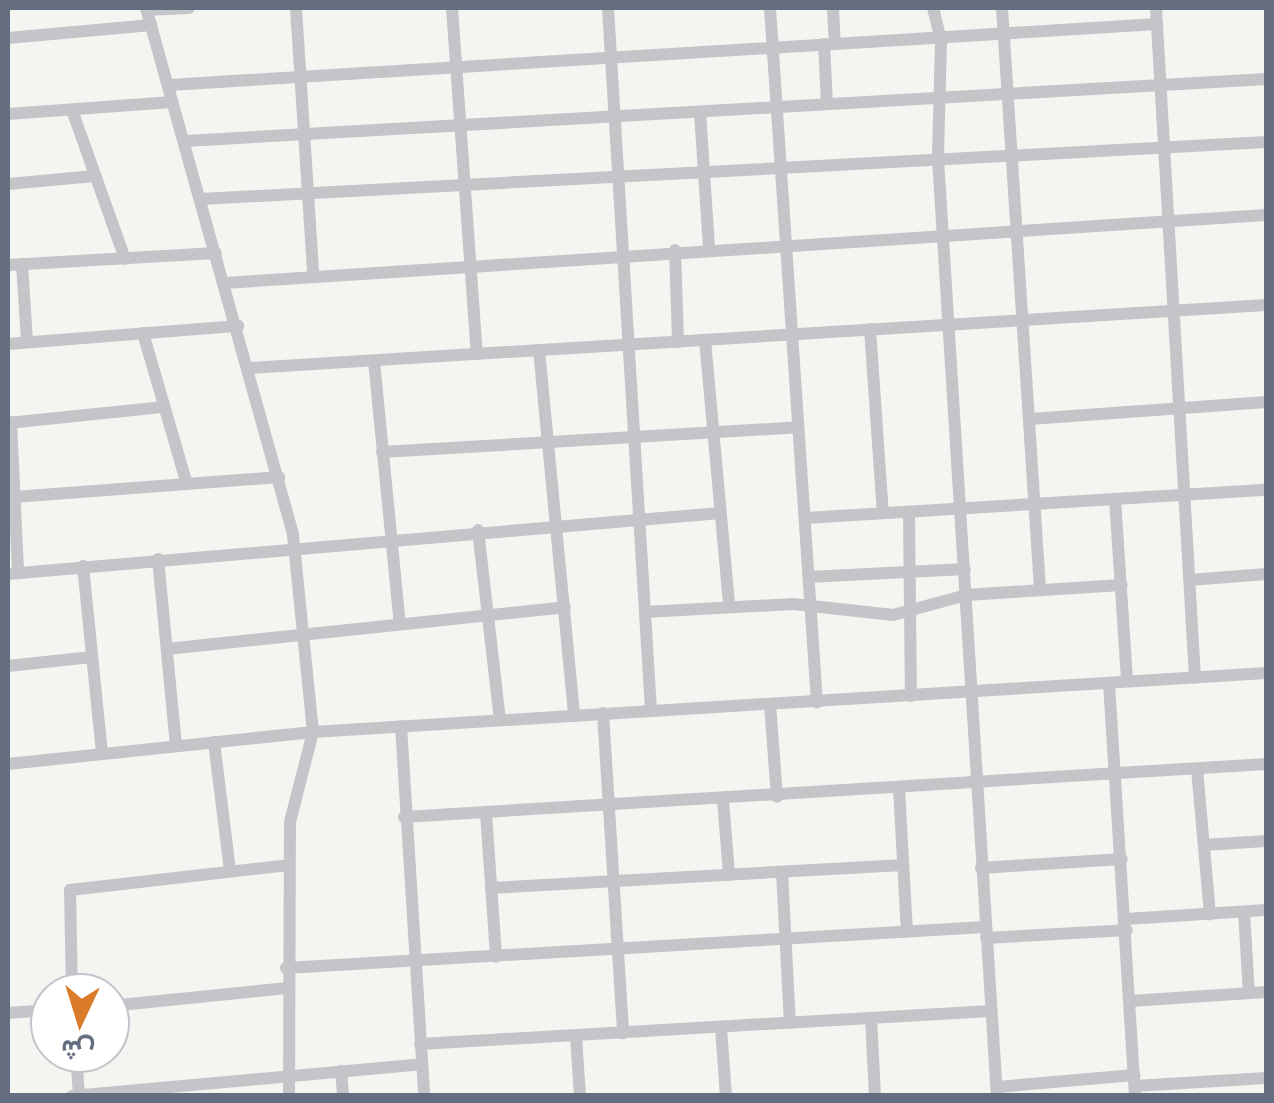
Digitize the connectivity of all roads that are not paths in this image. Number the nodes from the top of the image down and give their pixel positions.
1 (189, 8) edge
2 (296, 8) edge
3 (452, 8) edge
4 (608, 8) edge
5 (770, 8) edge
6 (833, 8) edge
7 (933, 8) edge
8 (1002, 8) edge
9 (1156, 8) edge
10 (147, 9) edge
11 (1157, 24) junction
12 (151, 25) junction
13 (941, 35) junction
14 (1004, 35) junction
15 (8, 38) edge
16 (829, 44) junction
17 (773, 46) junction
18 (612, 56) junction
19 (455, 64) junction
20 (299, 74) junction
21 (1266, 80) edge
22 (168, 85) junction
23 (1161, 86) junction
24 (1008, 95) junction
25 (935, 99) junction
26 (174, 102) junction
27 (827, 104) junction
28 (777, 107) junction
29 (72, 110) junction
30 (700, 112) junction
31 (8, 114) edge
32 (617, 118) junction
33 (460, 126) junction
34 (303, 135) junction
35 (184, 141) junction
36 (1266, 142) edge
37 (1164, 147) junction
38 (1012, 155) junction
39 (938, 159) junction
40 (780, 169) junction
41 (704, 173) junction
42 (95, 176) junction
43 (622, 178) junction
44 (8, 184) edge
45 (464, 187) junction
46 (307, 196) junction
47 (201, 199) junction
48 (1266, 215) edge
49 (1168, 221) junction
50 (1017, 230) junction
51 (943, 235) junction
52 (784, 244) junction
53 (709, 248) junction
54 (675, 250) junction
55 (626, 252) junction
56 (216, 253) junction
57 (125, 259) junction
58 (15, 264) edge
59 (470, 264) junction
60 (312, 273) junction
61 (225, 282) junction
62 (1266, 305) edge
63 (1174, 310) junction
64 (1022, 320) junction
65 (950, 325) junction
66 (238, 326) junction
67 (870, 329) junction
68 (144, 333) junction
69 (788, 335) junction
70 (705, 340) junction
71 (27, 342) junction
72 (678, 342) junction
73 (8, 344) edge
74 (630, 346) junction
75 (539, 350) junction
76 (477, 354) junction
77 (374, 361) junction
78 (249, 368) junction
79 (1266, 402) edge
80 (164, 407) junction
81 (1180, 408) junction
82 (1030, 419) junction
83 (9, 422) edge
84 (797, 427) junction
85 (713, 432) junction
86 (634, 438) junction
87 (547, 444) junction
88 (382, 452) junction
89 (279, 477) junction
90 (187, 484) junction
91 (1266, 490) edge
92 (1186, 494) junction
93 (14, 497) junction
94 (1115, 499) junction
95 (1035, 504) junction
96 (962, 509) junction
97 (908, 512) junction
98 (720, 513) junction
99 (883, 513) junction
100 (640, 518) junction
101 (805, 518) junction
102 (556, 523) junction
103 (478, 530) junction
104 (392, 536) junction
105 (295, 544) junction
106 (158, 558) junction
107 (83, 566) junction
108 (965, 569) junction
109 (910, 571) junction
110 (13, 573) edge
111 (1266, 574) edge
112 (809, 578) junction
113 (1190, 580) junction
114 (1122, 585) junction
115 (1040, 590) junction
116 (966, 594) junction
117 (810, 604) junction
118 (729, 605) junction
119 (565, 607) junction
120 (645, 612) junction
121 (910, 612) junction
122 (488, 616) junction
123 (400, 624) junction
124 (305, 635) junction
125 (167, 649) junction
126 (92, 657) junction
127 (8, 666) edge
128 (1266, 673) edge
129 (1195, 678) junction
130 (1127, 681) junction
131 (1109, 682) junction
132 (970, 692) junction
133 (911, 696) junction
134 (816, 702) junction
135 (770, 704) junction
136 (650, 711) junction
137 (603, 714) junction
138 (574, 715) junction
139 (500, 720) junction
140 (402, 726) junction
141 (312, 732) junction
142 (214, 742) junction
143 (176, 745) junction
144 (102, 754) junction
145 (8, 764) edge
146 (1266, 764) edge
147 (1198, 769) junction
148 (1116, 774) junction
149 (976, 784) junction
150 (899, 789) junction
151 (777, 797) junction
152 (723, 800) junction
153 (608, 807) junction
154 (486, 813) junction
155 (404, 818) junction
156 (1266, 841) edge
157 (1204, 845) junction
158 (1122, 859) junction
159 (289, 864) junction
160 (903, 865) junction
161 (982, 868) junction
162 (230, 870) junction
163 (782, 872) junction
164 (730, 875) junction
165 (613, 882) junction
166 (492, 888) junction
167 (1266, 910) edge
168 (1244, 912) junction
169 (1210, 914) junction
170 (1127, 925) junction
171 (907, 932) junction
172 (986, 932) junction
173 (786, 940) junction
174 (618, 950) junction
175 (496, 957) junction
176 (413, 961) junction
177 (286, 968) junction
178 (72, 973) edge
179 (286, 988) junction
180 (1266, 992) edge
181 (1249, 993) junction
182 (1130, 1001) junction
183 (130, 1004) edge
184 (991, 1011) junction
185 (871, 1018) junction
186 (790, 1023) junction
187 (721, 1026) junction
188 (623, 1033) junction
189 (576, 1036) junction
190 (420, 1044) junction
191 (422, 1064) junction
192 (340, 1071) junction
193 (289, 1076) junction
194 (1266, 1078) edge
195 (1134, 1085) edge
196 (1216, 1089) edge
197 (997, 1091) edge
198 (76, 1095) edge
199 (288, 1096) edge
200 (343, 1096) edge
201 (424, 1096) edge
202 (580, 1096) edge
203 (726, 1096) edge
204 (876, 1096) edge

1 - 10 street
2 - 20 street
3 - 19 street
4 - 18 street
5 - 17 street
6 - 16 street
7 - 13 street
8 - 14 street
9 - 11 street
10 - 12 street
11 - 14 street
11 - 23 street
12 - 15 street
12 - 22 street
13 - 14 street
13 - 16 street
13 - 25 street
14 - 24 street
16 - 17 street
16 - 27 street
17 - 18 street
17 - 28 street
18 - 19 street
18 - 32 street
19 - 20 street
19 - 33 street
20 - 22 street
20 - 34 street
21 - 23 street
22 - 26 street
23 - 24 street
23 - 37 street
24 - 25 street
24 - 38 street
25 - 27 street
25 - 39 street
26 - 29 street
26 - 35 street
27 - 28 street
28 - 30 street
28 - 40 street
29 - 31 street
29 - 42 street
30 - 32 street
30 - 41 street
32 - 33 street
32 - 43 street
33 - 34 street
33 - 45 street
34 - 35 street
34 - 46 street
35 - 47 street
36 - 37 street
37 - 38 street
37 - 49 street
38 - 39 street
38 - 50 street
39 - 40 street
39 - 51 street
40 - 41 street
40 - 52 street
41 - 43 street
41 - 53 street
42 - 44 street
42 - 57 street
43 - 45 street
43 - 55 street
45 - 46 street
45 - 59 street
46 - 47 street
46 - 60 street
47 - 56 street
48 - 49 street
49 - 50 street
49 - 63 street
50 - 51 street
50 - 64 street
51 - 52 street
51 - 65 street
52 - 53 street
52 - 69 street
53 - 54 street
54 - 55 street
54 - 72 street
55 - 59 street
55 - 74 street
56 - 57 street
56 - 61 street
57 - 58 street
58 - 71 street
59 - 60 street
59 - 76 street
60 - 61 street
61 - 66 street
62 - 63 street
63 - 64 street
63 - 81 street
64 - 65 street
64 - 82 street
65 - 67 street
65 - 96 street
66 - 68 street
66 - 78 street
67 - 69 street
67 - 99 street
68 - 71 street
68 - 80 street
69 - 70 street
69 - 84 street
70 - 72 street
70 - 85 street
71 - 73 street
72 - 74 street
74 - 75 street
74 - 86 street
75 - 76 street
75 - 87 street
76 - 77 street
77 - 78 street
77 - 88 street
78 - 89 street
79 - 81 street
80 - 83 street
80 - 90 street
81 - 82 street
81 - 92 street
82 - 95 street
83 - 93 street
84 - 85 street
84 - 101 street
85 - 86 street
85 - 98 street
86 - 87 street
86 - 100 street
87 - 88 street
87 - 102 street
88 - 104 street
89 - 90 street
89 - 105 street
90 - 93 street
91 - 92 street
92 - 94 street
92 - 113 street
93 - 110 street
94 - 95 street
94 - 114 street
95 - 96 street
95 - 115 street
96 - 97 street
96 - 108 street
97 - 99 street
97 - 109 street
98 - 100 street
98 - 118 street
99 - 101 street
100 - 102 street
100 - 120 street
101 - 112 street
102 - 103 street
102 - 119 street
103 - 104 street
103 - 122 street
104 - 105 street
104 - 123 street
105 - 106 street
105 - 124 street
106 - 107 street
106 - 125 street
107 - 110 street
107 - 126 street
108 - 109 street
108 - 116 street
109 - 112 street
109 - 121 street
111 - 113 street
112 - 117 street
113 - 129 street
114 - 115 street
114 - 130 street
115 - 116 street
116 - 121 street
116 - 132 street
117 - 118 street
117 - 121 street
117 - 134 street
118 - 120 street
119 - 122 street
119 - 138 street
120 - 136 street
121 - 133 street
122 - 123 street
122 - 139 street
123 - 124 street
124 - 125 street
124 - 141 street
125 - 143 street
126 - 127 street
126 - 144 street
128 - 129 street
129 - 130 street
130 - 131 street
131 - 132 street
131 - 148 street
132 - 133 street
132 - 149 street
133 - 134 street
134 - 135 street
135 - 136 street
135 - 151 street
136 - 137 street
137 - 138 street
137 - 153 street
138 - 139 street
139 - 140 street
140 - 141 street
140 - 155 street
141 - 142 street
141 - 159 street
142 - 143 street
142 - 162 street
143 - 144 street
144 - 145 street
146 - 147 street
147 - 148 street
147 - 157 street
148 - 149 street
148 - 158 street
149 - 150 street
149 - 161 street
150 - 151 street
150 - 160 street
151 - 152 street
152 - 153 street
152 - 164 street
153 - 154 street
153 - 165 street
154 - 155 street
154 - 166 street
155 - 176 street
156 - 157 street
157 - 169 street
158 - 161 street
158 - 170 street
159 - 162 street
159 - 177 street
160 - 163 street
160 - 171 street
161 - 172 street
162 - 178 street
163 - 164 street
163 - 173 street
164 - 165 street
165 - 166 street
165 - 174 street
166 - 175 street
167 - 168 street
168 - 169 street
168 - 181 street
169 - 170 street
170 - 172 street
170 - 182 street
171 - 172 street
171 - 173 street
172 - 184 street
173 - 174 street
173 - 186 street
174 - 175 street
174 - 188 street
175 - 176 street
176 - 177 street
176 - 190 street
177 - 179 street
179 - 183 street
179 - 193 street
180 - 181 street
181 - 182 street
182 - 195 street
184 - 185 street
184 - 197 street
185 - 186 street
185 - 204 street
186 - 187 street
187 - 188 street
187 - 203 street
188 - 189 street
189 - 190 street
189 - 202 street
190 - 191 street
191 - 192 street
191 - 201 street
192 - 193 street
192 - 200 street
193 - 198 street
193 - 199 street
194 - 196 street
195 - 196 street
195 - 197 street

